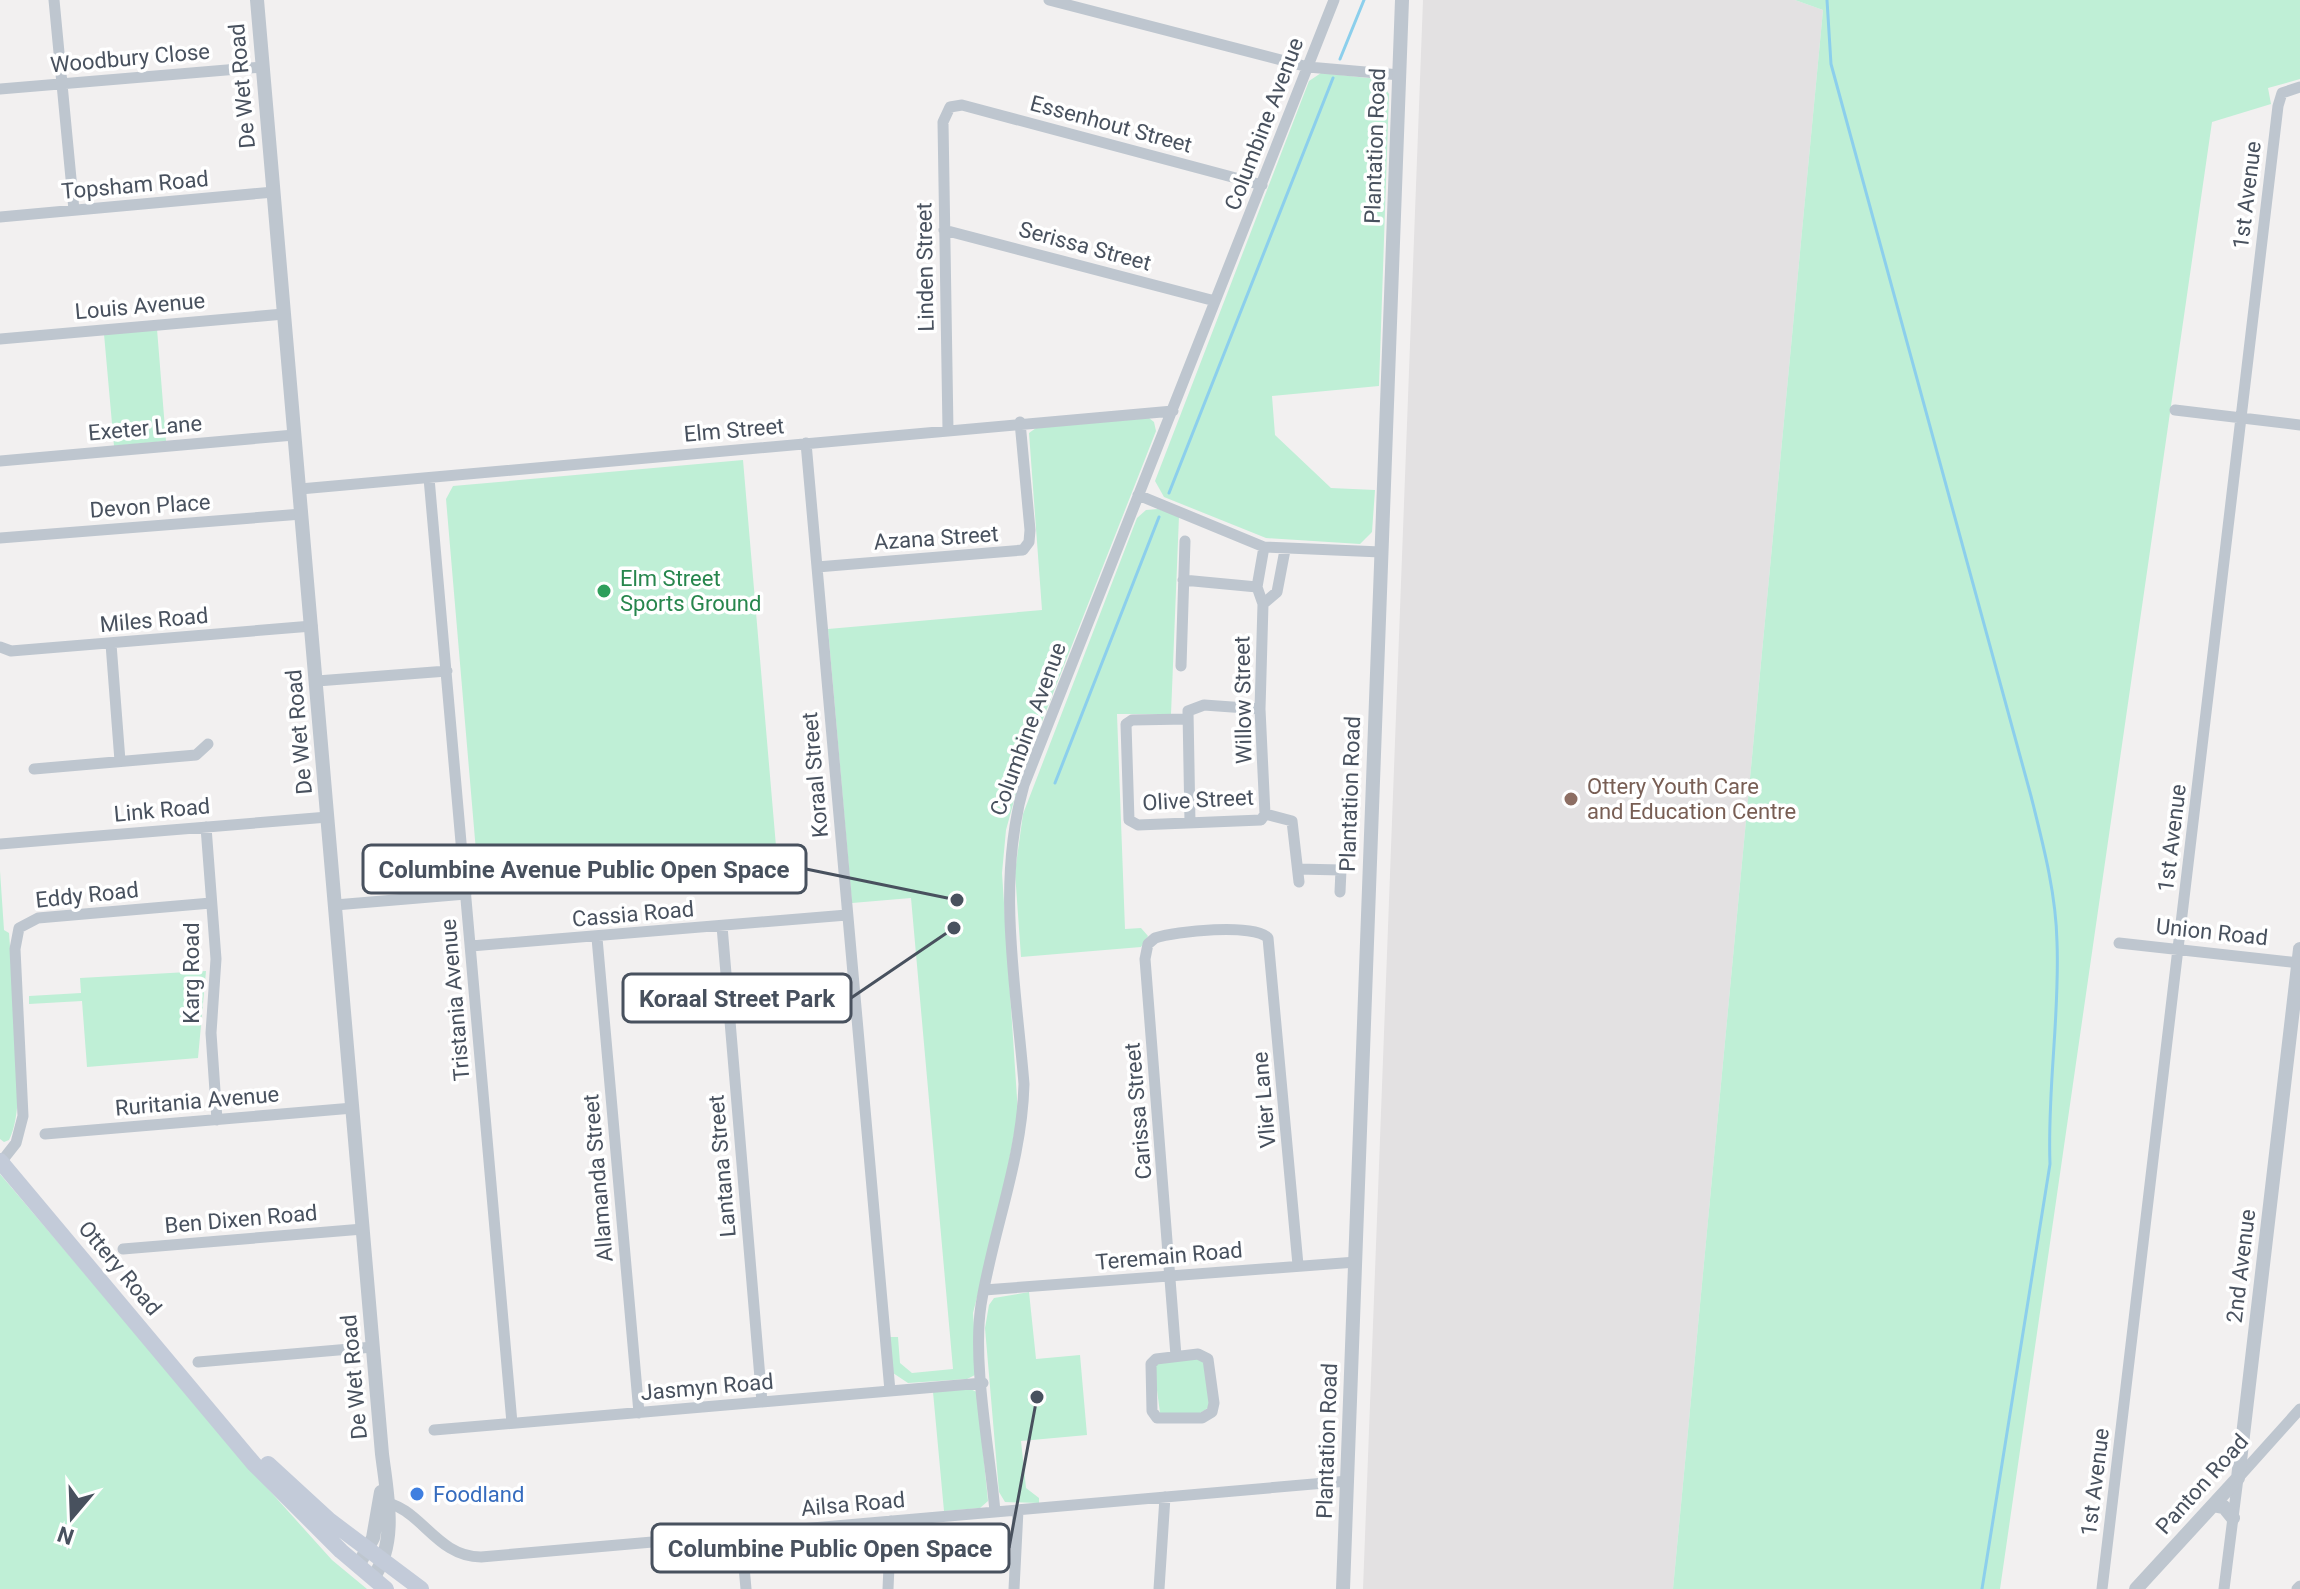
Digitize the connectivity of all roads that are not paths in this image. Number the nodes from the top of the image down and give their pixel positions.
1 (54, 0) edge
2 (257, 0) edge
3 (1049, 0) edge
4 (1334, 0) edge
5 (1402, 0) edge
6 (263, 67) junction
7 (1308, 67) junction
8 (1400, 75) junction
9 (62, 84) junction
10 (2300, 87) edge
11 (0, 89) edge
12 (950, 107) joint
13 (1262, 185) junction
14 (274, 192) junction
15 (74, 210) junction
16 (0, 217) edge
17 (944, 230) junction
18 (1215, 301) junction
19 (284, 314) junction
20 (0, 339) edge
21 (2175, 410) dead end
22 (1173, 411) junction
23 (2241, 419) junction
24 (1020, 422) junction
25 (2300, 425) edge
26 (948, 430) junction
27 (294, 435) junction
28 (806, 443) junction
29 (0, 461) edge
30 (429, 478) junction
31 (300, 489) junction
32 (1138, 495) junction
33 (302, 514) junction
34 (0, 538) edge
35 (1185, 541) dead end
36 (1264, 547) junction
37 (1285, 550) junction
38 (1381, 552) junction
39 (817, 567) junction
40 (1183, 580) junction
41 (1257, 587) junction
42 (1263, 604) junction
43 (312, 626) junction
44 (111, 644) junction
45 (0, 647) edge
46 (1181, 666) dead end
47 (447, 671) junction
48 (317, 681) junction
49 (1260, 709) junction
50 (1187, 719) junction
51 (208, 744) dead end
52 (120, 761) junction
53 (34, 769) dead end
54 (1265, 795) joint
55 (1265, 814) junction
56 (328, 817) junction
57 (1190, 823) junction
58 (206, 827) junction
59 (0, 844) edge
60 (1298, 869) junction
61 (1299, 882) dead end
62 (1340, 892) dead end
63 (466, 894) junction
64 (211, 903) junction
65 (335, 905) junction
66 (847, 915) junction
67 (722, 926) junction
68 (597, 938) junction
69 (2119, 943) dead end
70 (1148, 944) joint
71 (471, 946) junction
72 (2179, 948) junction
73 (2299, 958) edge
74 (353, 1108) junction
75 (217, 1120) junction
76 (45, 1134) dead end
77 (0, 1161) edge
78 (363, 1229) junction
79 (123, 1249) dead end
80 (1356, 1262) junction
81 (1298, 1265) junction
82 (1172, 1276) junction
83 (984, 1290) junction
84 (373, 1347) junction
85 (1176, 1356) junction
86 (198, 1362) dead end
87 (983, 1383) junction
88 (890, 1391) junction
89 (762, 1402) junction
90 (207, 1404) junction
91 (2300, 1409) edge
92 (639, 1413) junction
93 (512, 1423) junction
94 (434, 1430) dead end
95 (2238, 1478) junction
96 (1348, 1481) junction
97 (1165, 1497) junction
98 (384, 1502) junction
99 (2213, 1505) junction
100 (1018, 1510) junction
101 (995, 1512) junction
102 (2233, 1518) junction
103 (891, 1521) junction
104 (741, 1533) junction
105 (368, 1550) junction
106 (384, 1562) junction
107 (358, 1566) junction
108 (380, 1584) edge
109 (421, 1589) edge
110 (746, 1589) edge
111 (888, 1589) edge
112 (1014, 1589) edge
113 (1159, 1589) edge
114 (1343, 1589) edge
115 (2102, 1589) edge
116 (2136, 1589) edge
117 (2224, 1589) edge

1 - 9 street
2 - 6 street, De Wet Road
3 - 7 street
4 - 7 street, Columbine Avenue
5 - 8 street, Plantation Road
6 - 9 street, Woodbury Close
6 - 14 street, De Wet Road
7 - 8 street
7 - 13 street, Columbine Avenue
8 - 38 street, Plantation Road
9 - 11 street, Woodbury Close
9 - 15 street
10 - 23 street, 1st Avenue
12 - 13 street, Essenhout Street
12 - 17 street, Linden Street
13 - 18 street, Columbine Avenue
14 - 15 street, Topsham Road
14 - 19 street, De Wet Road
15 - 16 street, Topsham Road
17 - 18 street, Serissa Street
17 - 26 street, Linden Street
18 - 22 street, Columbine Avenue
19 - 20 street, Louis Avenue
19 - 27 street, De Wet Road
21 - 23 street
22 - 24 street, Elm Street
22 - 32 street, Columbine Avenue
23 - 25 street
23 - 72 street, 1st Avenue
24 - 26 street, Elm Street
24 - 39 street, Azana Street
26 - 28 street, Elm Street
27 - 29 street, Exeter Lane
27 - 31 street, De Wet Road
28 - 30 street, Elm Street
28 - 39 street, Koraal Street
30 - 31 street, Elm Street
30 - 47 street, Tristania Avenue
31 - 33 street, De Wet Road
32 - 36 street
32 - 83 street, Columbine Avenue
33 - 34 street, Devon Place
33 - 43 street, De Wet Road
35 - 40 street
36 - 37 street
36 - 41 street, Willow Street
37 - 38 street
37 - 42 street, Willow Street
38 - 80 street, Plantation Road
39 - 66 street, Koraal Street
40 - 41 street
40 - 46 street
41 - 42 street, Willow Street
42 - 49 street, Willow Street
43 - 44 street, Miles Road
43 - 48 street, De Wet Road
44 - 45 street, Miles Road
44 - 52 street
47 - 48 street
47 - 63 street, Tristania Avenue
48 - 56 street, De Wet Road
49 - 50 street
49 - 54 street, Willow Street
50 - 57 street
50 - 57 street, Olive Street
51 - 52 street
52 - 53 street
54 - 55 street, Olive Street
55 - 57 street, Olive Street
55 - 60 street
56 - 58 street, Link Road
56 - 65 street, De Wet Road
58 - 59 street, Link Road
58 - 64 street, Karg Road
60 - 61 street
60 - 62 street
63 - 65 street
63 - 71 street, Tristania Avenue
64 - 75 street, Karg Road
64 - 77 street, Eddy Road
65 - 74 street, De Wet Road
66 - 67 street, Cassia Road
66 - 88 street, Koraal Street
67 - 68 street, Cassia Road
67 - 89 street, Lantana Street
68 - 71 street, Cassia Road
68 - 92 street, Allamanda Street
69 - 72 street, Union Road
70 - 81 street, Vlier Lane
70 - 82 street, Carissa Street
71 - 93 street, Tristania Avenue
72 - 73 street, Union Road
72 - 115 street, 1st Avenue
73 - 95 street, 2nd Avenue
74 - 75 street, Ruritania Avenue
74 - 78 street, De Wet Road
75 - 76 street, Ruritania Avenue
77 - 90 main road, Ottery Road
78 - 79 street, Ben Dixen Road
78 - 84 street, De Wet Road
80 - 81 street, Teremain Road
80 - 96 street, Plantation Road
81 - 82 street, Teremain Road
82 - 83 street, Teremain Road
82 - 85 street, Carissa Street
83 - 87 street, Columbine Avenue
84 - 86 street
84 - 98 street, De Wet Road
85 - 85 street
87 - 88 street, Jasmyn Road
87 - 101 street, Columbine Avenue
88 - 89 street, Jasmyn Road
89 - 92 street, Jasmyn Road
90 - 105 main road, Ottery Road
90 - 107 main road, Ottery Road
91 - 95 street, Panton Road
92 - 93 street, Jasmyn Road
93 - 94 street, Jasmyn Road
95 - 99 street, Panton Road
95 - 102 street, 2nd Avenue
96 - 97 street, Ailsa Road
96 - 114 street, Plantation Road
97 - 100 street, Ailsa Road
97 - 113 street
98 - 104 street, Ailsa Road
98 - 105 street, De Wet Road
98 - 106 street, De Wet Road
99 - 102 street
99 - 116 street, Panton Road
100 - 101 street, Ailsa Road
100 - 112 street
101 - 103 street, Ailsa Road
102 - 117 street, 2nd Avenue
103 - 104 street, Ailsa Road
103 - 111 street
104 - 110 street
105 - 106 main road, Ottery Road
105 - 107 street, De Wet Road
106 - 108 street, De Wet Road
106 - 109 main road, Ottery Road
107 - 108 main road, Ottery Road

